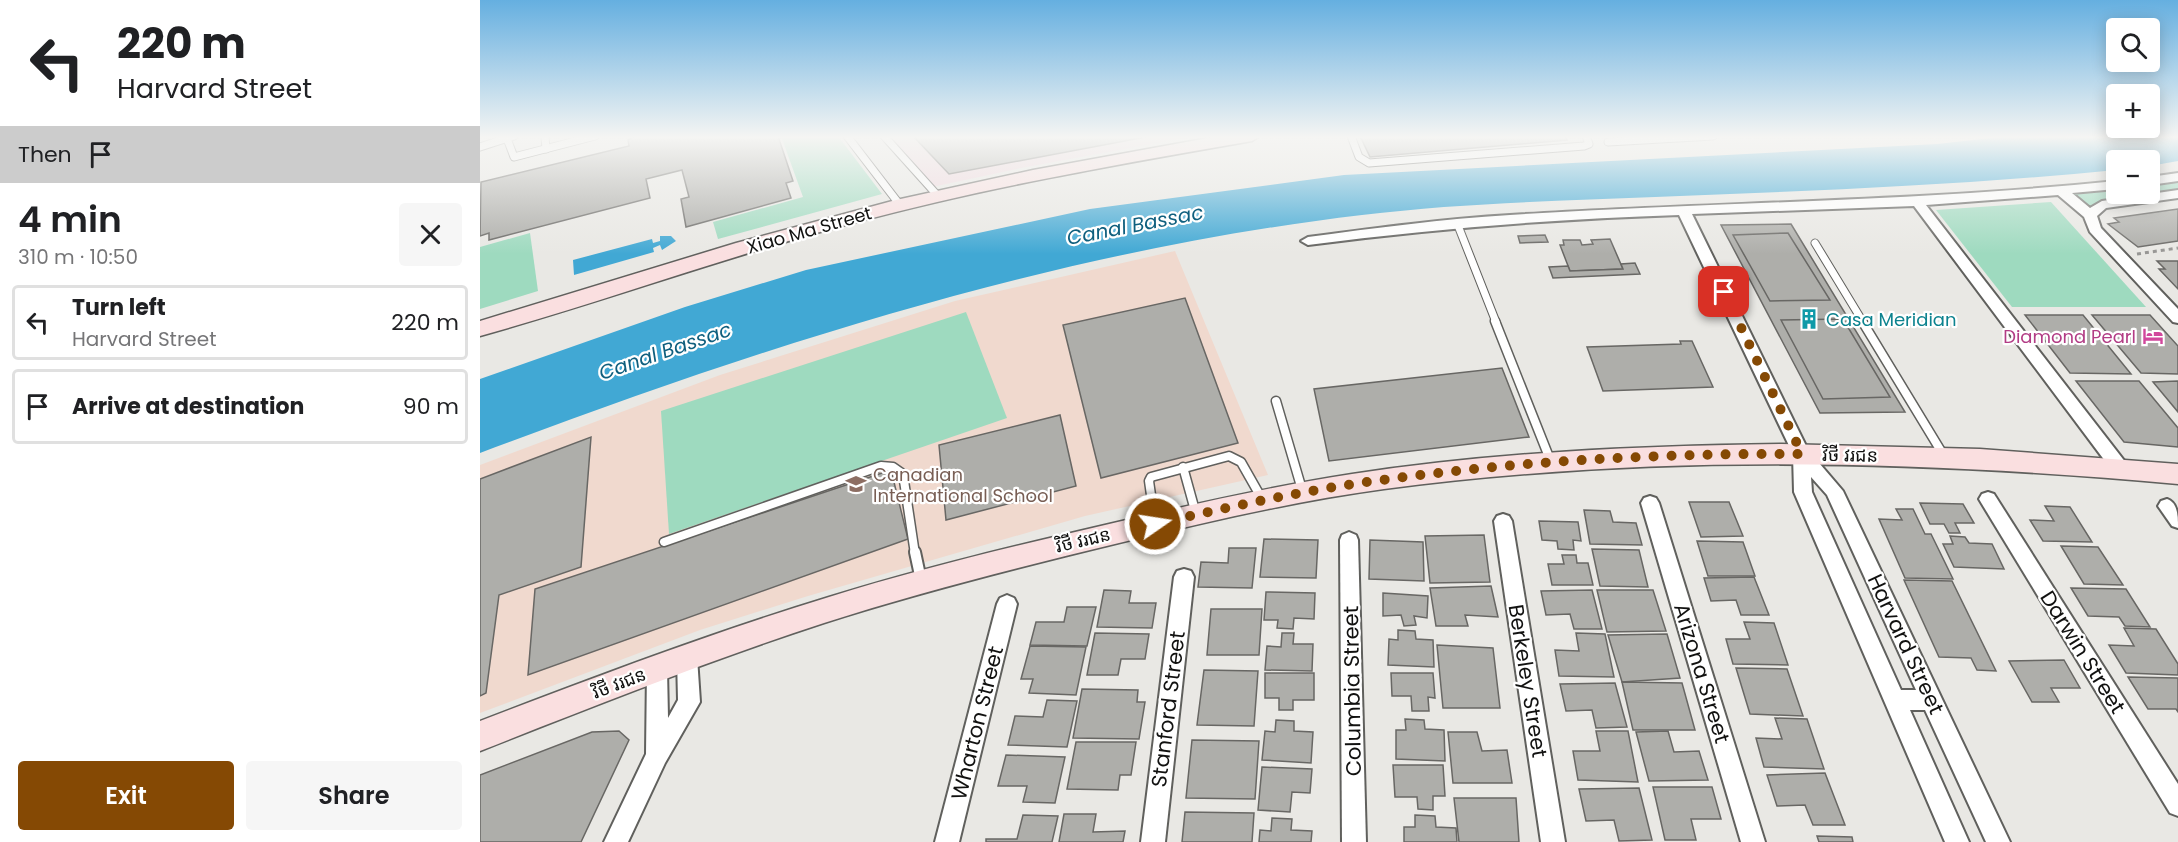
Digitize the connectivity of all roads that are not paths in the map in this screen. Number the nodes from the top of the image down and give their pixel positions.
1 (877, 175) edge
2 (919, 175) edge
3 (1034, 175) edge
4 (2178, 177) edge
5 (2160, 180) edge
6 (2106, 186) edge
7 (2062, 192) junction
8 (2178, 194) edge
9 (938, 196) junction
10 (1918, 203) junction
11 (900, 205) junction
12 (1684, 212) junction
13 (2090, 215) junction
14 (1456, 223) junction
15 (1308, 241) dead end
16 (1815, 243) dead end
17 (2178, 318) edge
18 (480, 329) edge
19 (1276, 400) dead end
20 (1802, 454) junction
21 (1945, 457) junction
22 (1551, 462) junction
23 (1183, 467) junction
24 (2120, 468) junction
25 (2178, 474) edge
26 (1303, 493) junction
27 (1988, 499) dead end
28 (1262, 501) junction
29 (1650, 503) dead end
30 (1196, 514) junction
31 (1503, 521) dead end
32 (1155, 524) junction
33 (1349, 540) dead end
34 (664, 542) dead end
35 (1184, 577) dead end
36 (921, 581) junction
37 (1007, 604) dead end
38 (687, 657) junction
39 (657, 669) junction
40 (1894, 700) junction
41 (1932, 700) junction
42 (480, 736) edge
43 (657, 755) junction
44 (2178, 805) edge
45 (616, 842) edge
46 (947, 842) edge
47 (1153, 842) edge
48 (1354, 842) edge
49 (1553, 842) edge
50 (1753, 842) edge
51 (1957, 842) edge
52 (1998, 842) edge

1 - 11 lane
2 - 9 lane
3 - 9 street, Xiao Ma Street
4 - 5 street
6 - 7 street
7 - 10 street
7 - 13 street
8 - 13 street
9 - 11 street, Xiao Ma Street
10 - 12 street
10 - 24 street
11 - 18 street, Xiao Ma Street
12 - 14 street
12 - 20 street, Harvard Street
13 - 17 street
14 - 15 street
14 - 22 lane
16 - 21 lane
19 - 26 lane
20 - 21 street, វិថី វរជន
20 - 22 street, វិថី វរជន
20 - 40 street, Harvard Street
20 - 41 street, Harvard Street
21 - 24 street, វិថី វរជន
22 - 26 street, វិថី វរជន
23 - 28 lane
23 - 30 lane
23 - 32 lane
24 - 25 street, វិថី វរជន
26 - 28 street, វិថី វរជន
27 - 44 street, Darwin Street
28 - 30 street, វិថី វរជន
29 - 50 street, Arizona Street
30 - 32 street, វិថី វរជន
31 - 49 street, Berkeley Street
32 - 36 street, វិថី វរជន
33 - 48 street, Columbia Street
34 - 36 lane
35 - 47 street, Stanford Street
36 - 38 street, វិថី វរជន
37 - 46 street, Wharton Street
38 - 39 street, វិថី វរជន
38 - 43 street
39 - 42 street, វិថី វរជន
39 - 43 street
40 - 41 street
40 - 51 street, Harvard Street
41 - 52 street, Harvard Street
43 - 45 street

